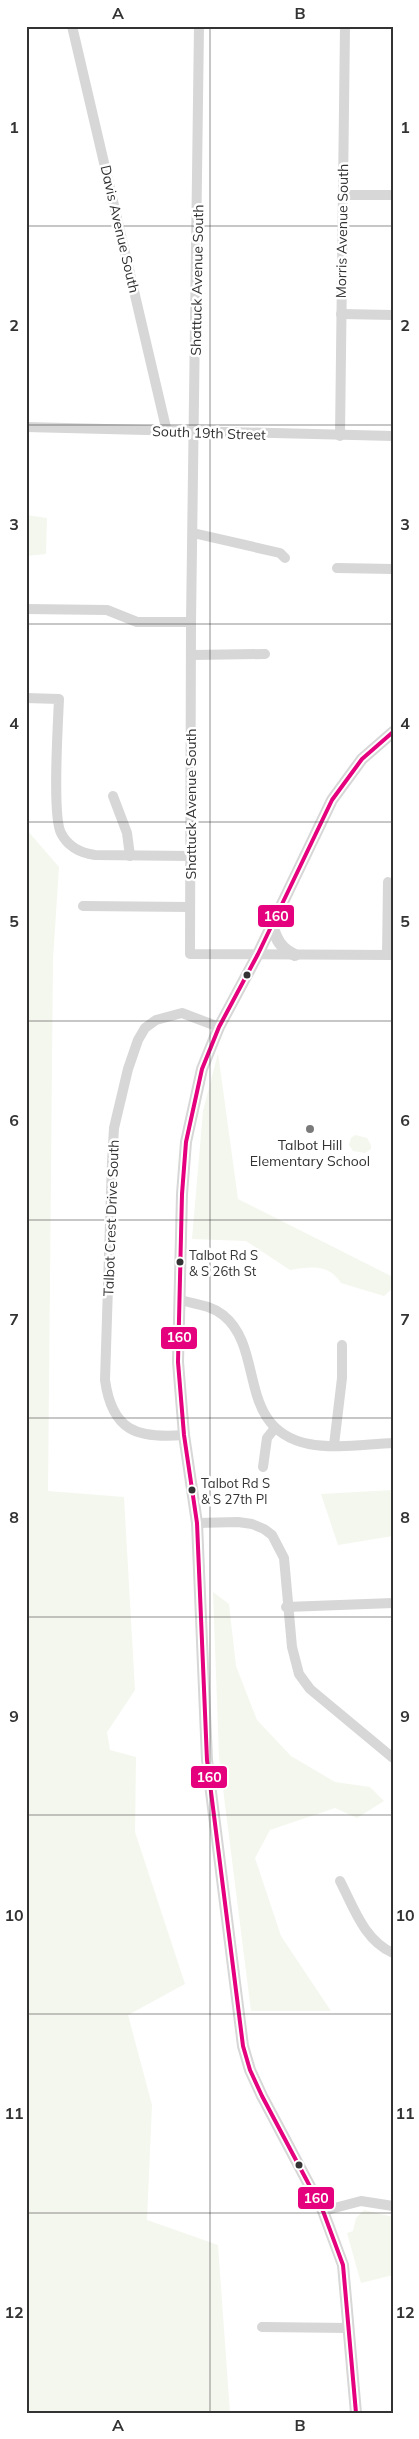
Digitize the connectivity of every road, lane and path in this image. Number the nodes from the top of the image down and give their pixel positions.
1 (72, 26) edge
2 (199, 26) edge
3 (345, 26) edge
4 (342, 195) junction
5 (393, 195) edge
6 (340, 314) junction
7 (393, 315) edge
8 (26, 427) edge
9 (167, 432) junction
10 (196, 432) junction
11 (340, 436) junction
12 (393, 436) edge
13 (193, 533) junction
14 (285, 558) dead end
15 (337, 568) dead end
16 (393, 570) edge
17 (26, 608) edge
18 (191, 622) junction
19 (265, 654) dead end
20 (192, 655) junction
21 (26, 698) edge
22 (393, 732) edge
23 (112, 796) dead end
24 (130, 856) junction
25 (191, 856) junction
26 (388, 882) dead end
27 (83, 906) dead end
28 (190, 907) junction
29 (272, 924) junction
30 (258, 954) junction
31 (295, 954) junction
32 (390, 955) edge
33 (219, 1027) junction
34 (180, 1300) junction
35 (342, 1345) dead end
36 (275, 1428) junction
37 (184, 1435) junction
38 (393, 1443) edge
39 (334, 1445) junction
40 (263, 1467) dead end
41 (198, 1524) junction
42 (393, 1603) edge
43 (286, 1607) junction
44 (393, 1758) edge
45 (340, 1881) dead end
46 (393, 1953) edge
47 (393, 2206) edge
48 (323, 2211) junction
49 (262, 2327) dead end
50 (349, 2328) junction
51 (356, 2413) edge

1 - 9 street, Davis Avenue South
2 - 10 street, Shattuck Avenue South
3 - 4 street, Morris Avenue South
4 - 5 street
4 - 6 street, Morris Avenue South
6 - 7 street
6 - 11 street, Morris Avenue South
8 - 9 street, South 19th Street
9 - 10 street, South 19th Street
10 - 11 street, South 19th Street
10 - 13 street, Shattuck Avenue South
11 - 12 street, South 19th Street
13 - 14 street
13 - 18 street, Shattuck Avenue South
15 - 16 street
17 - 18 street
18 - 20 street, Shattuck Avenue South
19 - 20 street
20 - 25 street, Shattuck Avenue South
21 - 24 street
22 - 29 street
23 - 24 street
24 - 25 street
25 - 28 street, Shattuck Avenue South
26 - 32 street
27 - 28 street
28 - 30 street, Shattuck Avenue South
29 - 30 street
29 - 31 street
30 - 31 street
30 - 33 street
31 - 32 street
33 - 34 street
33 - 37 street, Talbot Crest Drive South
34 - 36 street
34 - 37 street
35 - 39 street
36 - 39 street
36 - 40 street
37 - 41 street
38 - 39 street
41 - 43 street
41 - 48 street
42 - 43 street
43 - 44 street
45 - 46 street
47 - 48 street
48 - 50 street
49 - 50 street
50 - 51 street

